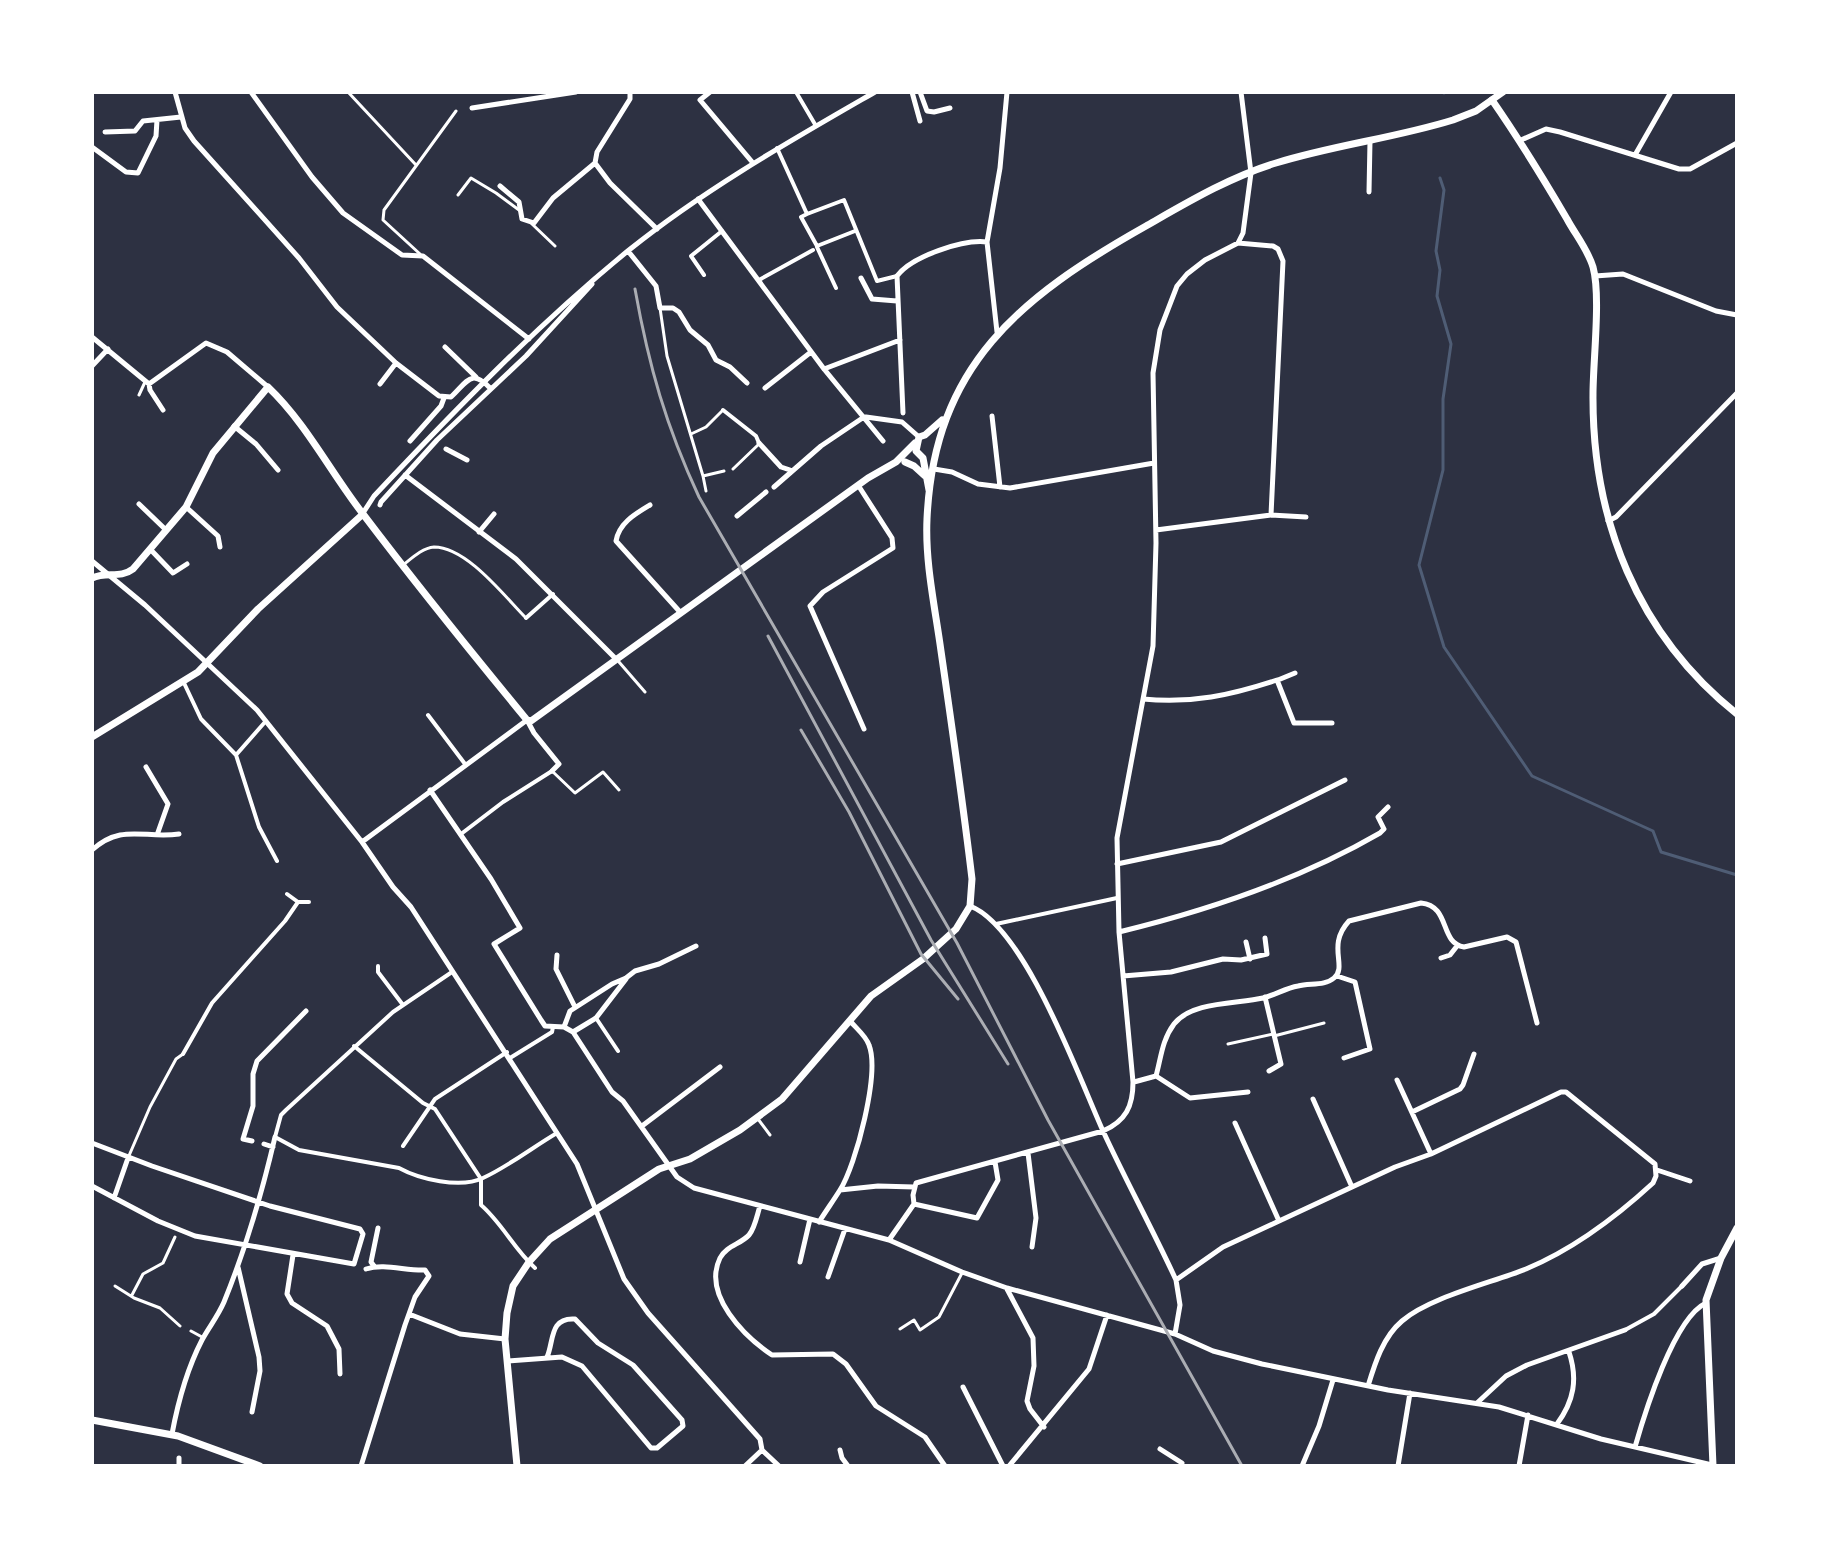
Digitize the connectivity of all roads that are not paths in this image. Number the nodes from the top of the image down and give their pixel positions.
1 (175, 92) edge
2 (251, 92) edge
3 (348, 92) edge
4 (576, 92) edge
5 (630, 92) edge
6 (710, 92) edge
7 (796, 92) edge
8 (875, 92) edge
9 (912, 92) edge
10 (920, 92) edge
11 (1007, 92) edge
12 (1241, 92) edge
13 (1503, 92) edge
14 (1671, 92) edge
15 (1492, 100) junction
16 (472, 108) dead end
17 (950, 108) dead end
18 (456, 111) dead end
19 (181, 117) junction
20 (157, 120) junction
21 (920, 121) dead end
22 (816, 126) junction
23 (105, 132) dead end
24 (1521, 140) junction
25 (1370, 141) junction
26 (1737, 143) edge
27 (92, 147) edge
28 (777, 147) junction
29 (1635, 155) junction
30 (595, 163) junction
31 (753, 163) junction
32 (416, 165) junction
33 (1251, 173) junction
34 (500, 186) dead end
35 (1369, 192) dead end
36 (458, 195) dead end
37 (698, 199) junction
38 (519, 210) junction
39 (807, 214) junction
40 (532, 224) junction
41 (657, 229) junction
42 (722, 231) junction
43 (855, 231) junction
44 (987, 242) junction
45 (1238, 243) junction
46 (555, 246) dead end
47 (815, 248) junction
48 (628, 251) junction
49 (423, 256) junction
50 (704, 275) dead end
51 (897, 276) junction
52 (1595, 276) junction
53 (861, 278) dead end
54 (595, 280) junction
55 (759, 280) junction
56 (836, 288) dead end
57 (897, 301) junction
58 (660, 308) junction
59 (1737, 315) edge
60 (997, 332) junction
61 (92, 337) edge
62 (529, 339) junction
63 (900, 340) junction
64 (445, 347) dead end
65 (108, 349) junction
66 (811, 352) junction
67 (396, 363) junction
68 (92, 366) edge
69 (824, 369) junction
70 (476, 377) junction
71 (147, 383) junction
72 (747, 383) dead end
73 (380, 384) dead end
74 (268, 387) junction
75 (765, 388) dead end
76 (491, 389) junction
77 (1737, 393) edge
78 (139, 395) dead end
79 (444, 398) junction
80 (163, 410) dead end
81 (723, 410) joint
82 (903, 413) dead end
83 (946, 414) junction
84 (992, 416) dead end
85 (864, 417) junction
86 (234, 426) junction
87 (691, 434) junction
88 (920, 438) junction
89 (410, 441) dead end
90 (883, 441) dead end
91 (759, 443) junction
92 (937, 444) junction
93 (446, 449) dead end
94 (935, 454) junction
95 (920, 457) junction
96 (467, 460) dead end
97 (900, 462) junction
98 (1154, 463) junction
99 (274, 468) dead end
100 (733, 469) dead end
101 (934, 469) junction
102 (791, 470) junction
103 (724, 471) dead end
104 (405, 475) junction
105 (703, 476) junction
106 (926, 478) junction
107 (858, 485) junction
108 (774, 487) dead end
109 (1000, 487) junction
110 (706, 491) dead end
111 (766, 492) dead end
112 (930, 496) junction
113 (139, 504) dead end
114 (380, 505) dead end
115 (650, 505) dead end
116 (186, 507) junction
117 (363, 514) junction
118 (494, 514) dead end
119 (1271, 515) junction
120 (737, 516) dead end
121 (1306, 517) dead end
122 (1608, 521) junction
123 (166, 530) junction
124 (1156, 530) junction
125 (479, 532) junction
126 (220, 547) dead end
127 (150, 549) junction
128 (92, 561) edge
129 (187, 564) dead end
130 (402, 566) junction
131 (106, 574) junction
132 (92, 578) edge
133 (553, 594) junction
134 (680, 612) junction
135 (526, 618) joint
136 (616, 659) junction
137 (206, 664) junction
138 (1295, 673) dead end
139 (1277, 680) junction
140 (184, 683) junction
141 (645, 692) dead end
142 (1143, 699) junction
143 (1737, 714) edge
144 (428, 715) dead end
145 (527, 720) junction
146 (265, 722) junction
147 (1332, 723) dead end
148 (864, 729) dead end
149 (92, 737) edge
150 (236, 755) junction
151 (465, 764) junction
152 (146, 767) dead end
153 (552, 771) junction
154 (1345, 780) dead end
155 (430, 790) junction
156 (619, 790) dead end
157 (1388, 807) dead end
158 (179, 834) dead end
159 (461, 834) junction
160 (157, 835) junction
161 (362, 842) junction
162 (92, 850) edge
163 (277, 861) dead end
164 (1117, 864) junction
165 (287, 894) dead end
166 (1117, 898) junction
167 (298, 902) junction
168 (309, 902) dead end
169 (970, 906) junction
170 (996, 924) junction
171 (1119, 932) junction
172 (1265, 938) dead end
173 (1246, 942) dead end
174 (696, 946) dead end
175 (1457, 946) junction
176 (557, 955) dead end
177 (1441, 958) dead end
178 (1250, 959) junction
179 (378, 966) dead end
180 (453, 971) junction
181 (1123, 976) junction
182 (1336, 976) junction
183 (626, 978) junction
184 (1265, 997) junction
185 (403, 1005) junction
186 (575, 1007) junction
187 (306, 1011) dead end
188 (596, 1018) junction
189 (849, 1021) junction
190 (1324, 1023) dead end
191 (1537, 1023) dead end
192 (553, 1027) junction
193 (564, 1027) junction
194 (573, 1032) junction
195 (1273, 1035) junction
196 (1228, 1044) dead end
197 (354, 1046) junction
198 (618, 1051) dead end
199 (183, 1054) joint
200 (1474, 1054) dead end
201 (508, 1055) junction
202 (1344, 1058) dead end
203 (720, 1067) dead end
204 (1269, 1071) dead end
205 (1156, 1076) junction
206 (1397, 1080) dead end
207 (1133, 1082) junction
208 (1248, 1092) dead end
209 (1313, 1099) dead end
210 (432, 1107) junction
211 (1412, 1112) junction
212 (758, 1118) junction
213 (1235, 1123) dead end
214 (642, 1126) junction
215 (1103, 1131) junction
216 (557, 1133) junction
217 (770, 1135) dead end
218 (275, 1137) junction
219 (252, 1141) dead end
220 (92, 1143) edge
221 (264, 1144) dead end
222 (403, 1146) dead end
223 (273, 1147) junction
224 (1028, 1153) junction
225 (1431, 1154) junction
226 (128, 1158) junction
227 (995, 1162) junction
228 (670, 1165) junction
229 (1657, 1170) junction
230 (481, 1179) junction
231 (1690, 1181) dead end
232 (915, 1185) junction
233 (92, 1186) edge
234 (1352, 1187) junction
235 (840, 1190) junction
236 (114, 1198) junction
237 (260, 1203) junction
238 (914, 1204) junction
239 (760, 1206) junction
240 (597, 1210) junction
241 (810, 1219) junction
242 (1279, 1221) junction
243 (819, 1222) junction
244 (378, 1228) dead end
245 (1737, 1228) edge
246 (845, 1229) junction
247 (175, 1237) dead end
248 (889, 1240) junction
249 (245, 1246) junction
250 (1032, 1247) dead end
251 (293, 1255) junction
252 (1721, 1258) junction
253 (800, 1262) dead end
254 (532, 1265) junction
255 (238, 1266) junction
256 (374, 1266) junction
257 (366, 1269) dead end
258 (962, 1272) junction
259 (828, 1277) dead end
260 (1176, 1280) junction
261 (115, 1286) dead end
262 (1682, 1286) joint
263 (1007, 1288) junction
264 (132, 1296) junction
265 (1706, 1303) junction
266 (409, 1314) junction
267 (1107, 1315) junction
268 (180, 1326) dead end
269 (900, 1329) dead end
270 (1625, 1330) joint
271 (191, 1331) dead end
272 (1175, 1334) junction
273 (203, 1337) junction
274 (505, 1339) junction
275 (1569, 1352) junction
276 (547, 1357) junction
277 (507, 1361) junction
278 (340, 1374) dead end
279 (1333, 1380) junction
280 (1368, 1386) junction
281 (963, 1387) dead end
282 (1410, 1393) junction
283 (1476, 1404) junction
284 (252, 1412) dead end
285 (1528, 1415) junction
286 (92, 1420) edge
287 (1557, 1424) junction
288 (1044, 1427) junction
289 (172, 1434) junction
290 (1635, 1447) junction
291 (1160, 1449) dead end
292 (762, 1450) junction
293 (840, 1450) dead end
294 (179, 1458) dead end
295 (179, 1466) edge
296 (260, 1466) edge
297 (363, 1466) edge
298 (517, 1466) edge
299 (745, 1466) edge
300 (779, 1466) edge
301 (848, 1466) edge
302 (945, 1466) edge
303 (1003, 1466) edge
304 (1009, 1466) edge
305 (1180, 1466) edge
306 (1302, 1466) edge
307 (1398, 1466) edge
308 (1519, 1466) edge
309 (1714, 1466) edge

1 - 19 street
2 - 49 street
3 - 32 lane
4 - 16 street
5 - 30 street
6 - 31 street
7 - 22 street
8 - 22 street
9 - 21 street
10 - 17 street
11 - 44 street
12 - 33 street
13 - 15 street
14 - 29 street
15 - 24 street
15 - 25 street
18 - 32 lane
19 - 20 street
19 - 67 street
20 - 23 street
20 - 27 street
22 - 28 street
24 - 29 street
24 - 52 street
25 - 33 street
25 - 35 street
26 - 29 street
28 - 31 street
28 - 39 street
30 - 40 street
30 - 41 street
31 - 37 street
32 - 49 lane
33 - 45 street
33 - 60 street
34 - 38 street
36 - 38 lane
37 - 41 street
37 - 42 street
38 - 40 street
39 - 43 street
39 - 47 street
40 - 46 lane
41 - 48 street
42 - 50 street
42 - 55 street
43 - 47 street
43 - 51 street
44 - 51 street
44 - 60 street
45 - 98 street
45 - 119 street
47 - 55 street
47 - 56 street
48 - 54 street
48 - 58 street
49 - 62 street
51 - 57 street
52 - 59 street
52 - 122 street
53 - 57 street
54 - 62 street
54 - 76 street
55 - 66 street
57 - 63 street
58 - 72 street
58 - 87 lane
60 - 83 street
61 - 65 street
62 - 117 street
63 - 69 street
63 - 82 street
64 - 70 street
65 - 68 street
65 - 71 street
66 - 69 street
66 - 75 street
67 - 73 street
67 - 79 street
69 - 85 street
70 - 76 street
70 - 79 street
71 - 74 street
71 - 78 lane
71 - 80 street
74 - 86 street
74 - 117 street
76 - 104 street
77 - 122 street
79 - 89 street
81 - 87 lane
81 - 91 street
83 - 88 street
83 - 92 street
84 - 109 street
85 - 88 street
85 - 90 street
85 - 102 street
86 - 99 street
86 - 116 street
87 - 105 lane
88 - 92 street
88 - 95 street
88 - 97 street
91 - 100 lane
91 - 102 street
92 - 94 street
93 - 96 street
94 - 95 street
94 - 101 street
95 - 97 street
95 - 106 street
97 - 106 street
97 - 107 street
98 - 109 street
98 - 124 street
101 - 109 street
101 - 112 street
102 - 108 street
103 - 105 lane
104 - 114 street
104 - 125 street
105 - 110 lane
106 - 112 street
107 - 134 street
107 - 148 street
111 - 120 street
112 - 169 street
113 - 123 street
115 - 134 street
116 - 123 street
116 - 126 street
117 - 130 street
117 - 137 street
118 - 125 street
119 - 121 street
119 - 124 street
122 - 143 street
123 - 127 street
124 - 142 street
125 - 133 street
127 - 129 street
127 - 131 street
128 - 131 street
130 - 135 lane
130 - 145 street
131 - 132 street
131 - 137 street
133 - 135 street
133 - 136 street
134 - 136 street
136 - 141 lane
136 - 145 street
137 - 140 street
137 - 146 street
138 - 139 street
139 - 142 street
139 - 147 street
140 - 149 street
140 - 150 street
142 - 164 street
144 - 151 street
145 - 151 street
145 - 153 street
146 - 150 street
146 - 161 street
150 - 163 street
151 - 155 street
152 - 160 street
153 - 156 lane
153 - 159 street
154 - 164 street
155 - 159 street
155 - 161 street
157 - 171 street
158 - 160 street
159 - 192 street
160 - 162 street
161 - 180 street
164 - 166 street
165 - 167 street
166 - 170 street
166 - 171 street
167 - 168 street
167 - 199 street
169 - 170 street
169 - 189 street
170 - 215 street
171 - 181 street
172 - 178 street
173 - 178 street
174 - 183 street
175 - 177 street
175 - 182 street
175 - 191 street
176 - 186 street
178 - 181 street
179 - 185 street
180 - 185 street
180 - 201 street
181 - 207 street
182 - 184 street
182 - 202 street
183 - 186 street
183 - 188 street
184 - 195 street
184 - 205 street
185 - 197 street
186 - 193 street
187 - 219 street
188 - 194 street
188 - 198 street
189 - 212 street
189 - 235 street
190 - 195 lane
192 - 193 street
192 - 201 street
193 - 194 street
194 - 214 street
195 - 196 lane
195 - 204 street
197 - 210 street
197 - 218 street
199 - 226 lane
200 - 211 street
201 - 210 street
201 - 216 street
203 - 214 street
205 - 207 street
205 - 208 street
206 - 211 street
207 - 215 street
209 - 234 street
210 - 222 street
210 - 230 street
211 - 225 street
212 - 217 lane
212 - 228 street
213 - 242 street
214 - 228 street
215 - 224 street
215 - 260 street
216 - 230 street
216 - 240 street
218 - 223 street
218 - 230 street
220 - 226 street
221 - 223 street
223 - 237 street
224 - 227 street
224 - 250 street
225 - 229 street
225 - 234 street
226 - 236 street
226 - 237 street
227 - 232 street
227 - 238 street
228 - 239 street
228 - 240 street
229 - 231 street
229 - 280 street
230 - 254 street
232 - 235 street
232 - 238 street
233 - 236 street
234 - 242 street
235 - 243 street
236 - 249 street
237 - 249 street
237 - 251 street
238 - 248 street
239 - 241 street
239 - 302 street
240 - 254 street
240 - 292 street
241 - 243 street
241 - 253 street
242 - 260 street
243 - 246 street
244 - 256 street
245 - 252 street
246 - 248 street
246 - 259 street
247 - 264 lane
248 - 258 street
249 - 251 street
249 - 255 street
251 - 278 street
252 - 262 street
252 - 265 street
254 - 274 street
255 - 273 street
255 - 284 street
256 - 257 street
256 - 266 street
258 - 263 street
258 - 269 lane
260 - 272 street
261 - 264 lane
262 - 270 street
263 - 267 street
263 - 288 street
264 - 268 lane
265 - 290 street
265 - 309 street
266 - 274 street
266 - 297 street
267 - 272 street
267 - 288 street
270 - 275 street
271 - 273 lane
272 - 279 street
273 - 289 street
274 - 277 street
275 - 283 street
275 - 287 street
276 - 276 street
276 - 277 street
277 - 298 street
279 - 280 street
279 - 306 street
280 - 282 street
281 - 303 street
282 - 283 street
282 - 307 street
283 - 285 street
285 - 287 street
285 - 308 street
286 - 289 street
287 - 290 street
288 - 304 street
289 - 296 street
290 - 309 street
291 - 305 street
292 - 299 street
292 - 300 street
293 - 301 street
294 - 295 street

